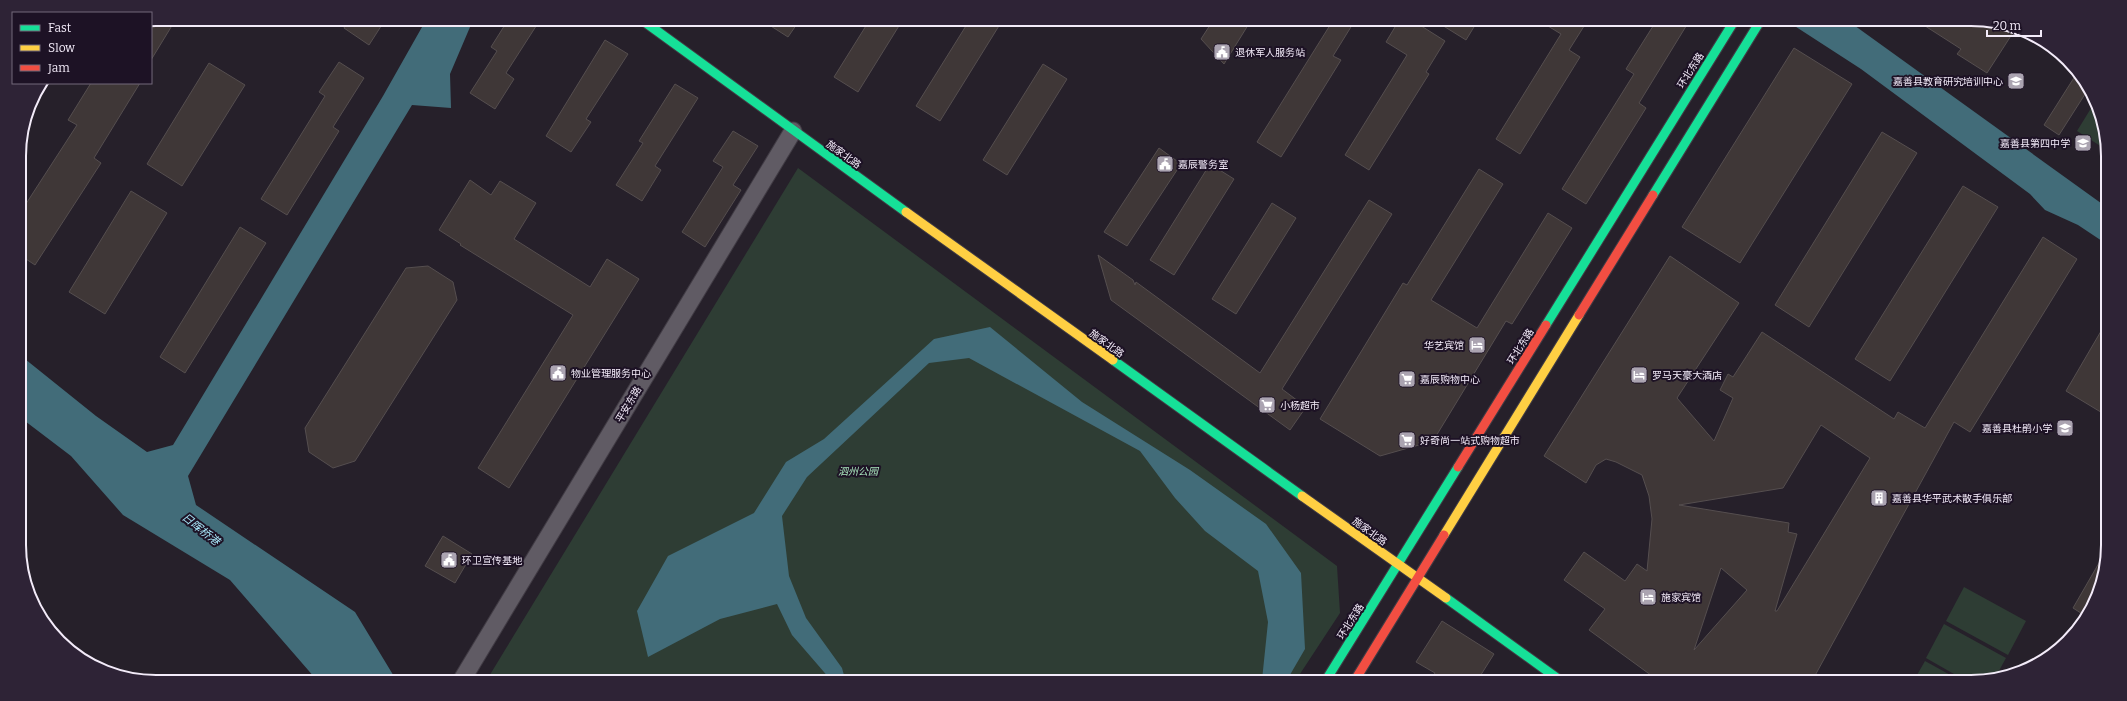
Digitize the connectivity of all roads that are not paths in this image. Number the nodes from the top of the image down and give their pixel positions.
1 (650, 26) edge
2 (1730, 26) edge
3 (1757, 26) edge
4 (792, 131) junction
5 (1398, 564) junction
6 (1418, 579) junction
7 (465, 675) edge
8 (1329, 675) edge
9 (1358, 675) edge
10 (1553, 675) edge

1 - 4 street, 施家北路
2 - 5 street, 环北东路
3 - 6 street
4 - 5 street, 施家北路
4 - 7 street, 平安东路
5 - 6 street, 施家北路
5 - 8 street, 环北东路
6 - 9 street
6 - 10 street, 施家北路

